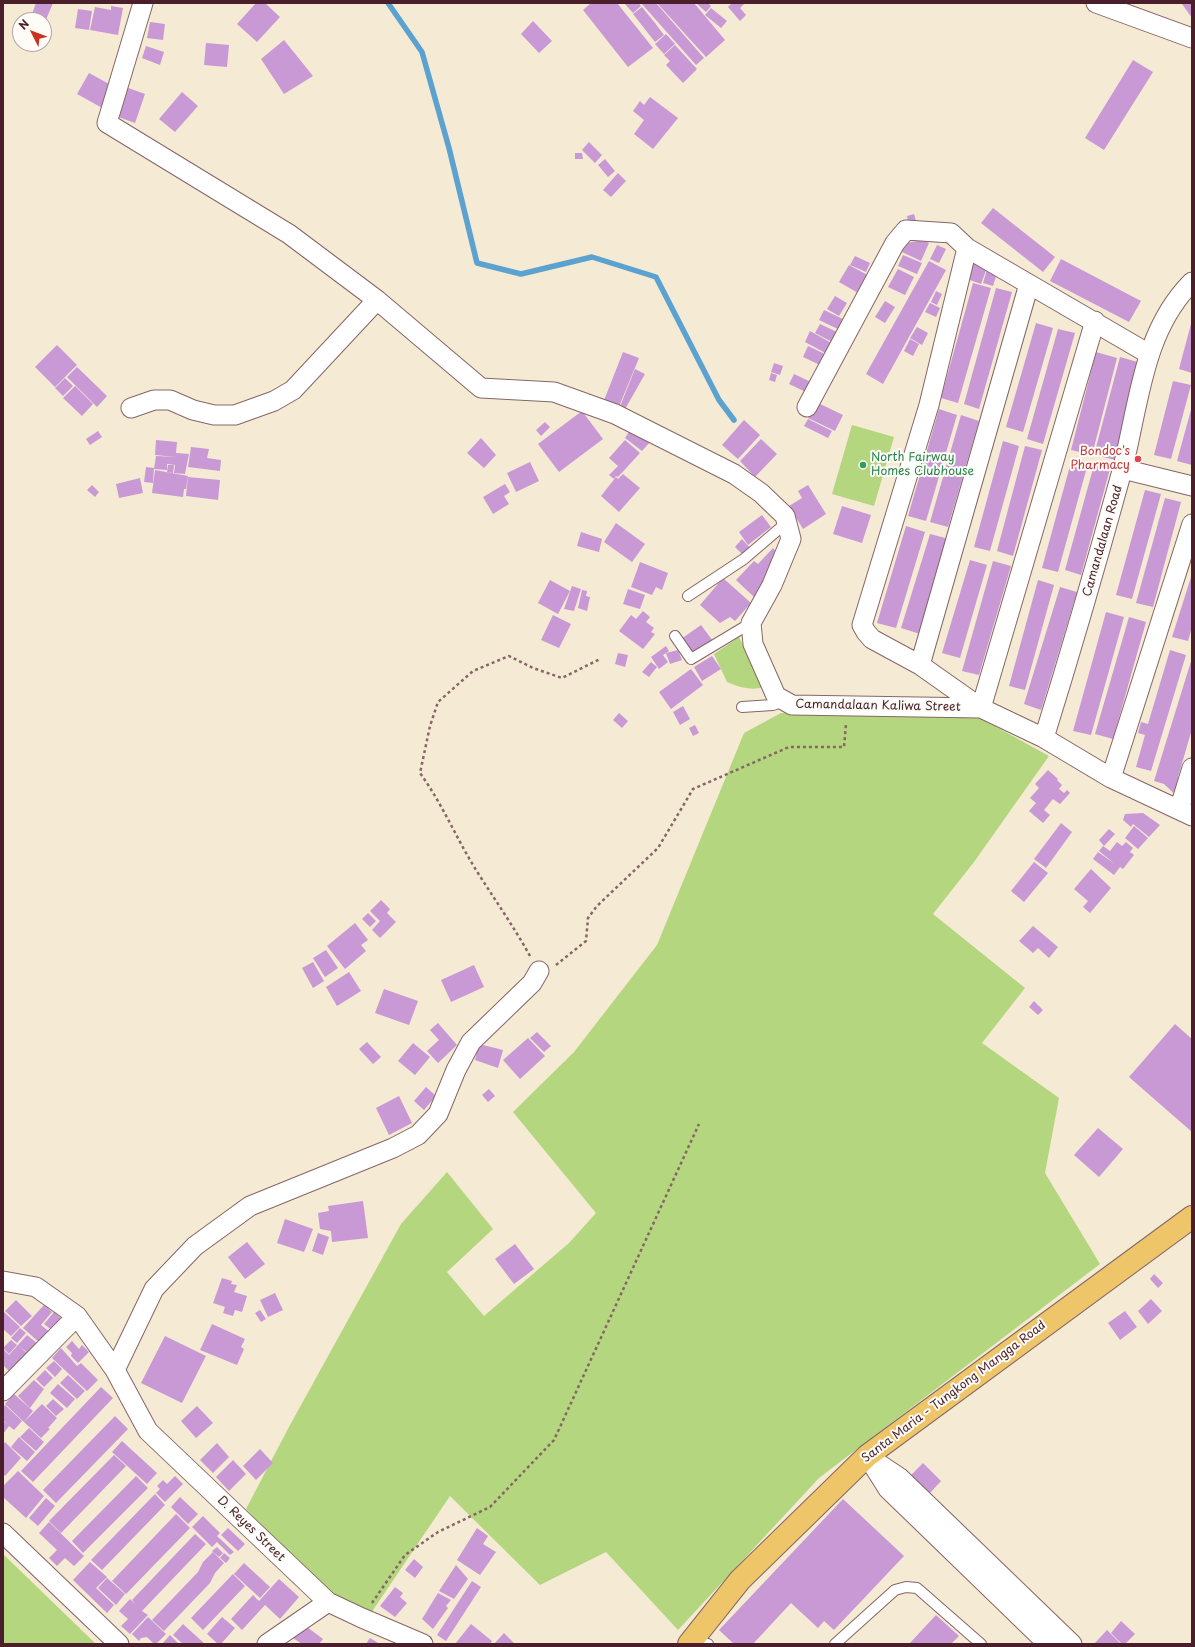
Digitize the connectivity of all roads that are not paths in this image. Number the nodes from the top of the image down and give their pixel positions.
1 (143, 3) edge
2 (1096, 3) edge
3 (1192, 38) edge
4 (967, 248) junction
5 (1192, 282) edge
6 (1029, 284) junction
7 (376, 300) junction
8 (1095, 321) junction
9 (1149, 354) junction
10 (807, 407) dead end
11 (131, 408) dead end
12 (1122, 469) junction
13 (1192, 486) edge
14 (786, 523) junction
15 (1192, 524) edge
16 (688, 596) dead end
17 (751, 623) junction
18 (675, 636) dead end
19 (920, 664) junction
20 (782, 701) junction
21 (742, 707) dead end
22 (980, 708) junction
23 (1044, 738) junction
24 (1192, 768) edge
25 (1111, 778) junction
26 (1186, 813) edge
27 (539, 971) road end
28 (1192, 1217) edge
29 (3, 1281) edge
30 (78, 1316) junction
31 (115, 1370) junction
32 (3, 1391) edge
33 (867, 1456) junction
34 (3, 1533) edge
35 (328, 1602) junction
36 (696, 1643) edge
37 (120, 1644) edge
38 (267, 1644) edge
39 (423, 1644) edge
40 (835, 1644) edge
41 (981, 1644) edge
42 (1048, 1644) edge
43 (1072, 1644) edge

1 - 7 street
2 - 3 street
4 - 6 street
4 - 10 street
4 - 19 street
5 - 9 street, Camandalaan Road
6 - 8 street
6 - 19 street
7 - 11 street
7 - 14 street
8 - 9 street
8 - 22 street
9 - 12 street, Camandalaan Road
12 - 13 street
12 - 23 street, Camandalaan Road
14 - 16 lane
14 - 17 street
15 - 25 street
17 - 18 lane
17 - 20 street, Camandalaan Kaliwa Street
19 - 22 street
20 - 21 lane
20 - 22 street, Camandalaan Kaliwa Street
22 - 23 street
23 - 25 street
24 - 26 street
25 - 26 street
27 - 31 street
28 - 33 main road, Santa Maria - Tungkong Mangga Road
29 - 30 street
30 - 31 street, D. Reyes Street
30 - 32 street
31 - 35 street, D. Reyes Street
33 - 36 main road, Santa Maria - Tungkong Mangga Road
33 - 42 street
33 - 43 street
34 - 37 street
35 - 38 street
35 - 39 street, D. Reyes Street
40 - 41 lane

